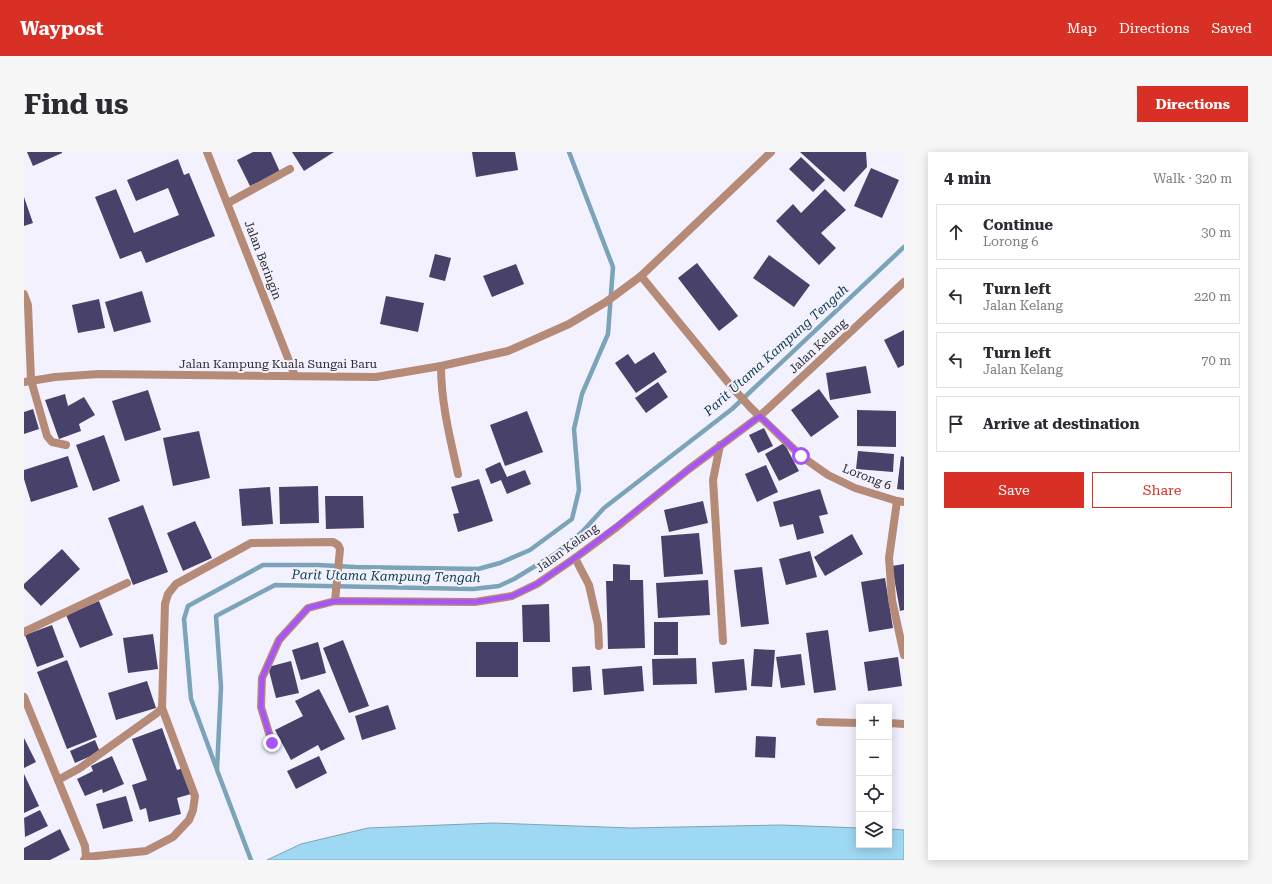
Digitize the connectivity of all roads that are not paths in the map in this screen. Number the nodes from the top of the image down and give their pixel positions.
1 (207, 152) edge
2 (771, 152) edge
3 (290, 169) dead end
4 (228, 203) junction
5 (640, 276) junction
6 (904, 282) edge
7 (24, 294) edge
8 (441, 366) junction
9 (295, 376) junction
10 (27, 381) edge
11 (760, 416) junction
12 (66, 445) dead end
13 (720, 446) junction
14 (458, 474) dead end
15 (901, 502) edge
16 (575, 558) junction
17 (127, 583) dead end
18 (335, 601) junction
19 (24, 632) edge
20 (723, 641) dead end
21 (599, 646) dead end
22 (904, 655) edge
23 (24, 697) edge
24 (162, 708) junction
25 (820, 722) dead end
26 (856, 723) edge
27 (892, 723) edge
28 (904, 724) edge
29 (272, 743) dead end
30 (58, 780) junction
31 (85, 858) edge

1 - 4 street, Jalan Beringin
2 - 5 street, Jalan Kampung Kuala Sungai Baru
3 - 4 street
4 - 9 street, Jalan Beringin
5 - 8 street, Jalan Kampung Kuala Sungai Baru
5 - 11 street, Lorong 6
6 - 11 street, Jalan Kelang
7 - 10 street
8 - 9 street, Jalan Kampung Kuala Sungai Baru
8 - 14 street
9 - 10 street, Jalan Kampung Kuala Sungai Baru
10 - 12 street
11 - 13 street, Jalan Kelang
11 - 15 street, Lorong 6
13 - 16 street, Jalan Kelang
13 - 20 street
15 - 22 street
16 - 18 street, Jalan Kelang
16 - 21 street
17 - 19 street
18 - 24 street
18 - 29 street, Jalan Kelang
23 - 30 street
24 - 30 street
24 - 31 street
25 - 26 street
27 - 28 street
30 - 31 street

